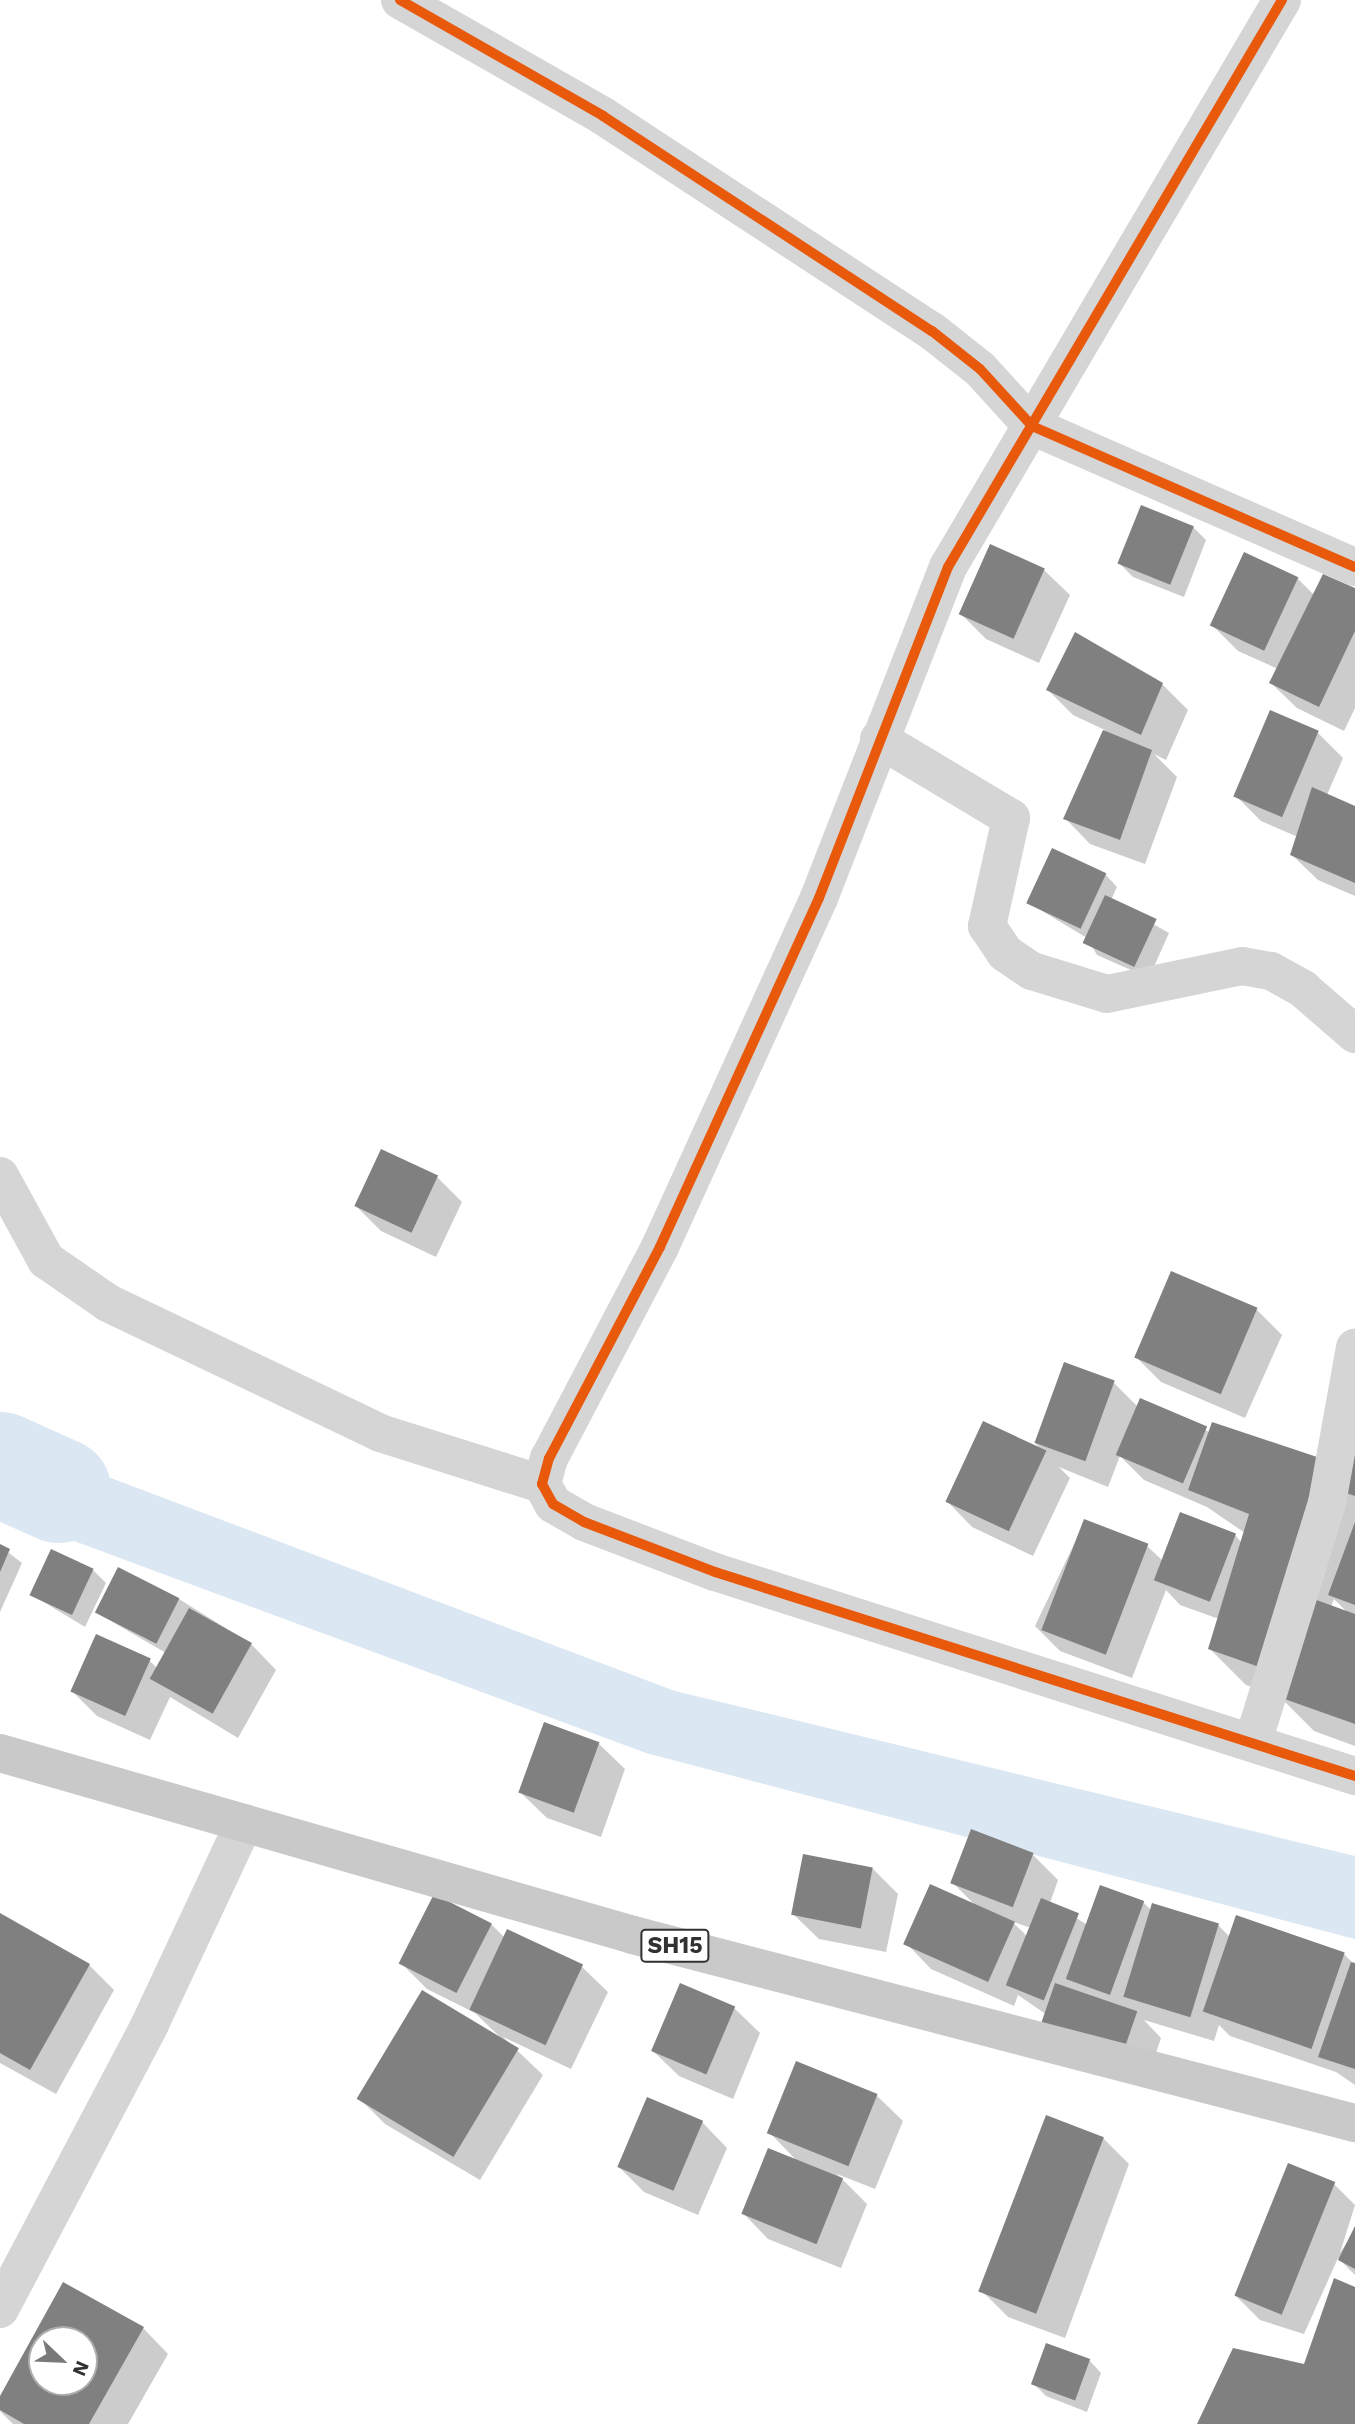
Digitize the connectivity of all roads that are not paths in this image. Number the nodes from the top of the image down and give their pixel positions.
1 (400, 0) edge
2 (1282, 0) edge
3 (1032, 426) junction
4 (1355, 567) edge
5 (879, 739) junction
6 (1355, 1034) edge
7 (0, 1176) edge
8 (1355, 1347) edge
9 (542, 1484) junction
10 (1253, 1742) junction
11 (0, 1754) edge
12 (1355, 1776) edge
13 (244, 1823) junction
14 (1355, 2123) edge
15 (0, 2309) edge

1 - 3 street
2 - 3 street
3 - 4 street
3 - 5 street
5 - 6 street
5 - 9 street
7 - 9 street
8 - 10 street
9 - 10 street
10 - 12 street
11 - 13 main road, SH15
13 - 14 main road, SH15
13 - 15 street

